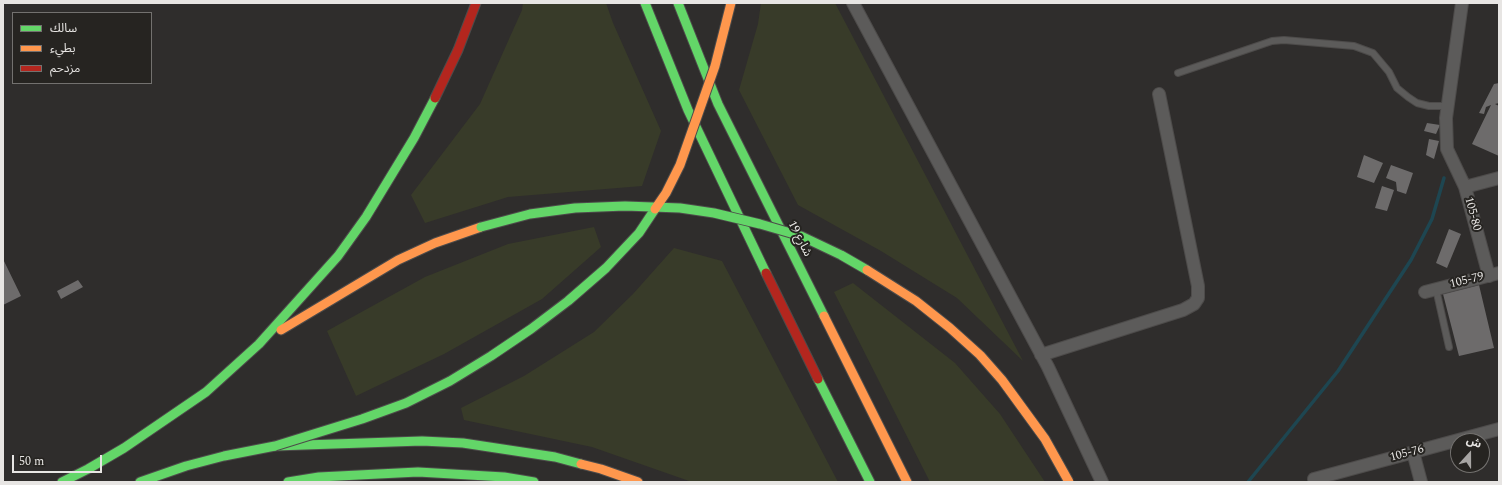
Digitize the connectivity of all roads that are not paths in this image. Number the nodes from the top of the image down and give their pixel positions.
1 (476, 3) edge
2 (645, 3) edge
3 (678, 3) edge
4 (731, 3) edge
5 (853, 3) edge
6 (1462, 3) edge
7 (1178, 73) dead end
8 (1158, 94) dead end
9 (1447, 106) junction
10 (1499, 178) edge
11 (1465, 186) junction
12 (1494, 274) edge
13 (1430, 291) joint
14 (259, 344) junction
15 (1449, 347) dead end
16 (1041, 355) junction
17 (1499, 429) edge
18 (275, 446) junction
19 (1413, 452) junction
20 (461, 478) edge
21 (1314, 480) edge
22 (62, 482) edge
23 (140, 482) edge
24 (288, 482) edge
25 (534, 482) edge
26 (638, 482) edge
27 (870, 482) edge
28 (907, 482) edge
29 (1069, 482) edge
30 (1102, 482) edge
31 (1421, 482) edge

1 - 14 main road
2 - 27 main road
3 - 28 main road, شارع 19
4 - 18 main road, bridge
5 - 16 street
6 - 9 street
7 - 9 lane
8 - 16 street
9 - 11 street
10 - 11 street, 105-80
11 - 12 street, 105-80
12 - 13 street, 105-79
13 - 15 lane, 105-79
14 - 22 main road
14 - 29 main road, bridge
16 - 30 street
17 - 19 street, 105-76
18 - 23 main road
18 - 26 main road, bridge
19 - 21 street, 105-76
19 - 31 street
20 - 24 main road
20 - 25 main road

